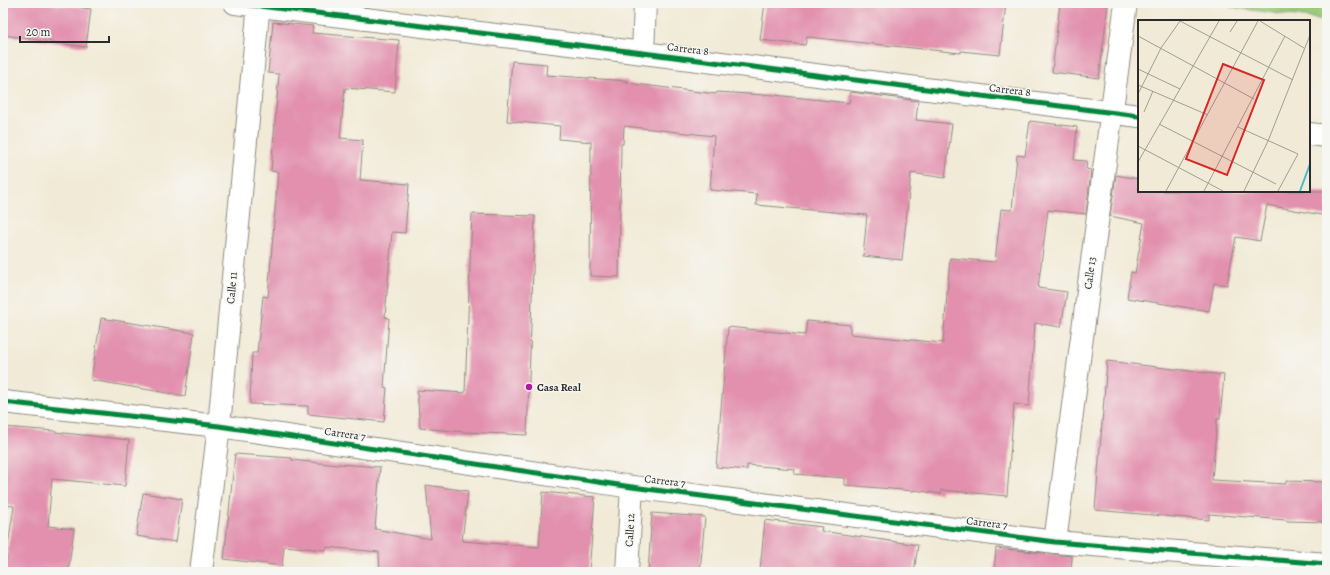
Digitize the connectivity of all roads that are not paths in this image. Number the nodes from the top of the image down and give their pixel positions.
1 (235, 3) edge
2 (645, 3) edge
3 (1126, 3) edge
4 (259, 5) edge
5 (643, 53) junction
6 (1111, 114) junction
7 (1138, 116) edge
8 (1310, 134) edge
9 (1327, 136) edge
10 (3, 402) edge
11 (219, 426) junction
12 (632, 487) junction
13 (1055, 542) junction
14 (1327, 564) edge
15 (201, 572) edge
16 (627, 572) edge

1 - 4 street, Carrera 8
2 - 5 street
3 - 6 street, Calle 13
4 - 5 street, Carrera 8
4 - 11 street, Calle 11
5 - 6 street, Carrera 8
6 - 7 street, Carrera 8
6 - 13 street, Calle 13
8 - 9 street
10 - 11 street, Carrera 7
11 - 12 street, Carrera 7
11 - 15 street, Calle 11
12 - 13 street, Carrera 7
12 - 16 street, Calle 12
13 - 14 street, Carrera 7

